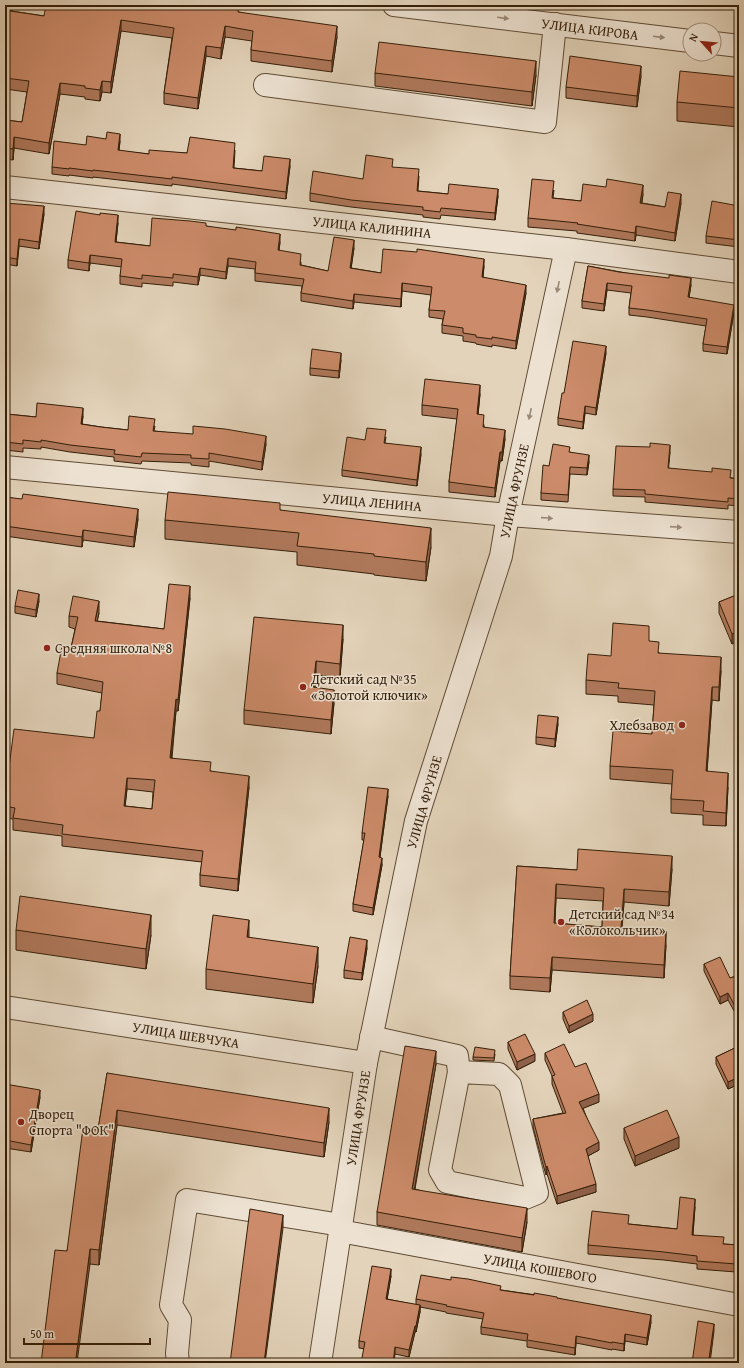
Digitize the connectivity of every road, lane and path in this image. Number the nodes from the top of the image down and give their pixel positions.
1 (394, 5) edge
2 (555, 24) junction
3 (682, 39) edge
4 (722, 44) edge
5 (739, 46) edge
6 (265, 85) dead end
7 (5, 187) edge
8 (566, 249) junction
9 (739, 272) edge
10 (5, 467) edge
11 (508, 515) junction
12 (739, 532) edge
13 (5, 1007) edge
14 (371, 1037) junction
15 (366, 1063) junction
16 (459, 1072) junction
17 (340, 1228) junction
18 (739, 1305) edge
19 (178, 1363) edge
20 (320, 1363) edge

1 -> 2 street, УЛИЦА КИРОВА
2 -> 3 street, УЛИЦА КИРОВА
2 - 6 street
4 - 5 street
7 - 8 street, УЛИЦА КАЛИНИНА
8 - 9 street, УЛИЦА КАЛИНИНА
8 -> 11 street, УЛИЦА ФРУНЗЕ
10 - 11 street, УЛИЦА ЛЕНИНА
11 -> 12 street, УЛИЦА ЛЕНИНА
11 - 14 street, УЛИЦА ФРУНЗЕ
13 - 15 street, УЛИЦА ШЕВЧУКА
14 - 15 street, УЛИЦА ФРУНЗЕ
14 - 16 street
15 - 17 street, УЛИЦА ФРУНЗЕ
16 - 16 street
17 - 18 street, УЛИЦА КОШЕВОГО
17 - 19 street, УЛИЦА КОШЕВОГО
17 - 20 street, УЛИЦА ФРУНЗЕ

